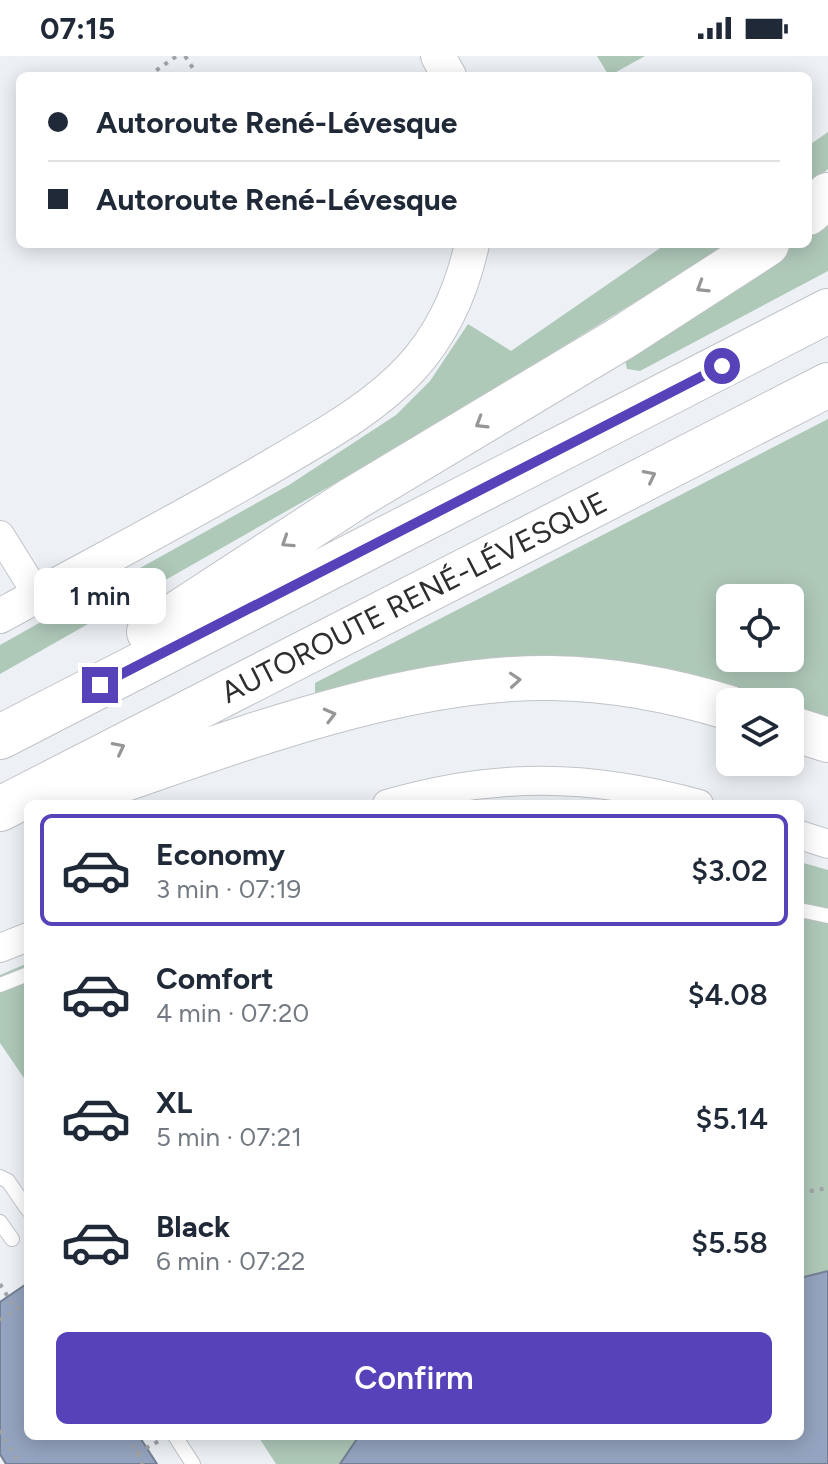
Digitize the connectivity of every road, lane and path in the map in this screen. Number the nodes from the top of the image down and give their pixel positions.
1 (177, 56) edge
2 (154, 72) edge
3 (828, 195) edge
4 (812, 209) edge
5 (471, 248) edge
6 (761, 248) edge
7 (828, 311) edge
8 (828, 385) edge
9 (0, 535) edge
10 (38, 596) junction
11 (0, 616) edge
12 (716, 704) edge
13 (0, 729) edge
14 (804, 732) edge
15 (0, 737) edge
16 (828, 740) edge
17 (423, 799) edge
18 (64, 800) edge
19 (682, 800) edge
20 (0, 809) edge
21 (24, 813) edge
22 (0, 821) edge
23 (804, 836) edge
24 (828, 844) edge
25 (804, 911) edge
26 (828, 916) edge
27 (24, 939) edge
28 (0, 948) edge
29 (24, 976) edge
30 (0, 985) edge
31 (0, 1177) edge
32 (828, 1188) edge
33 (804, 1192) edge
34 (24, 1204) edge
35 (0, 1222) edge
36 (12, 1239) dead end
37 (0, 1284) edge
38 (24, 1305) edge
39 (16, 1310) junction
40 (0, 1320) edge
41 (0, 1430) edge
42 (129, 1440) edge
43 (163, 1440) edge
44 (172, 1440) edge
45 (137, 1453) junction
46 (20, 1464) edge
47 (143, 1464) edge
48 (193, 1464) edge

1 - 2 path
3 - 4 highway
5 - 10 street
6 -> 13 highway
7 - 15 highway
20 -> 8 highway, AUTOROUTE RENÉ-LÉVESQUE
9 - 10 street
10 - 11 street
18 -> 12 highway
14 - 16 highway
17 - 19 street
21 - 22 highway
23 - 24 street
25 - 26 lane
27 - 28 street
29 - 30 lane
31 - 34 lane
32 - 33 path
35 - 36 lane
37 - 39 path
38 - 39 path
39 - 40 path
41 - 46 path
42 - 45 path
43 - 45 path
44 - 48 lane
45 - 47 path

